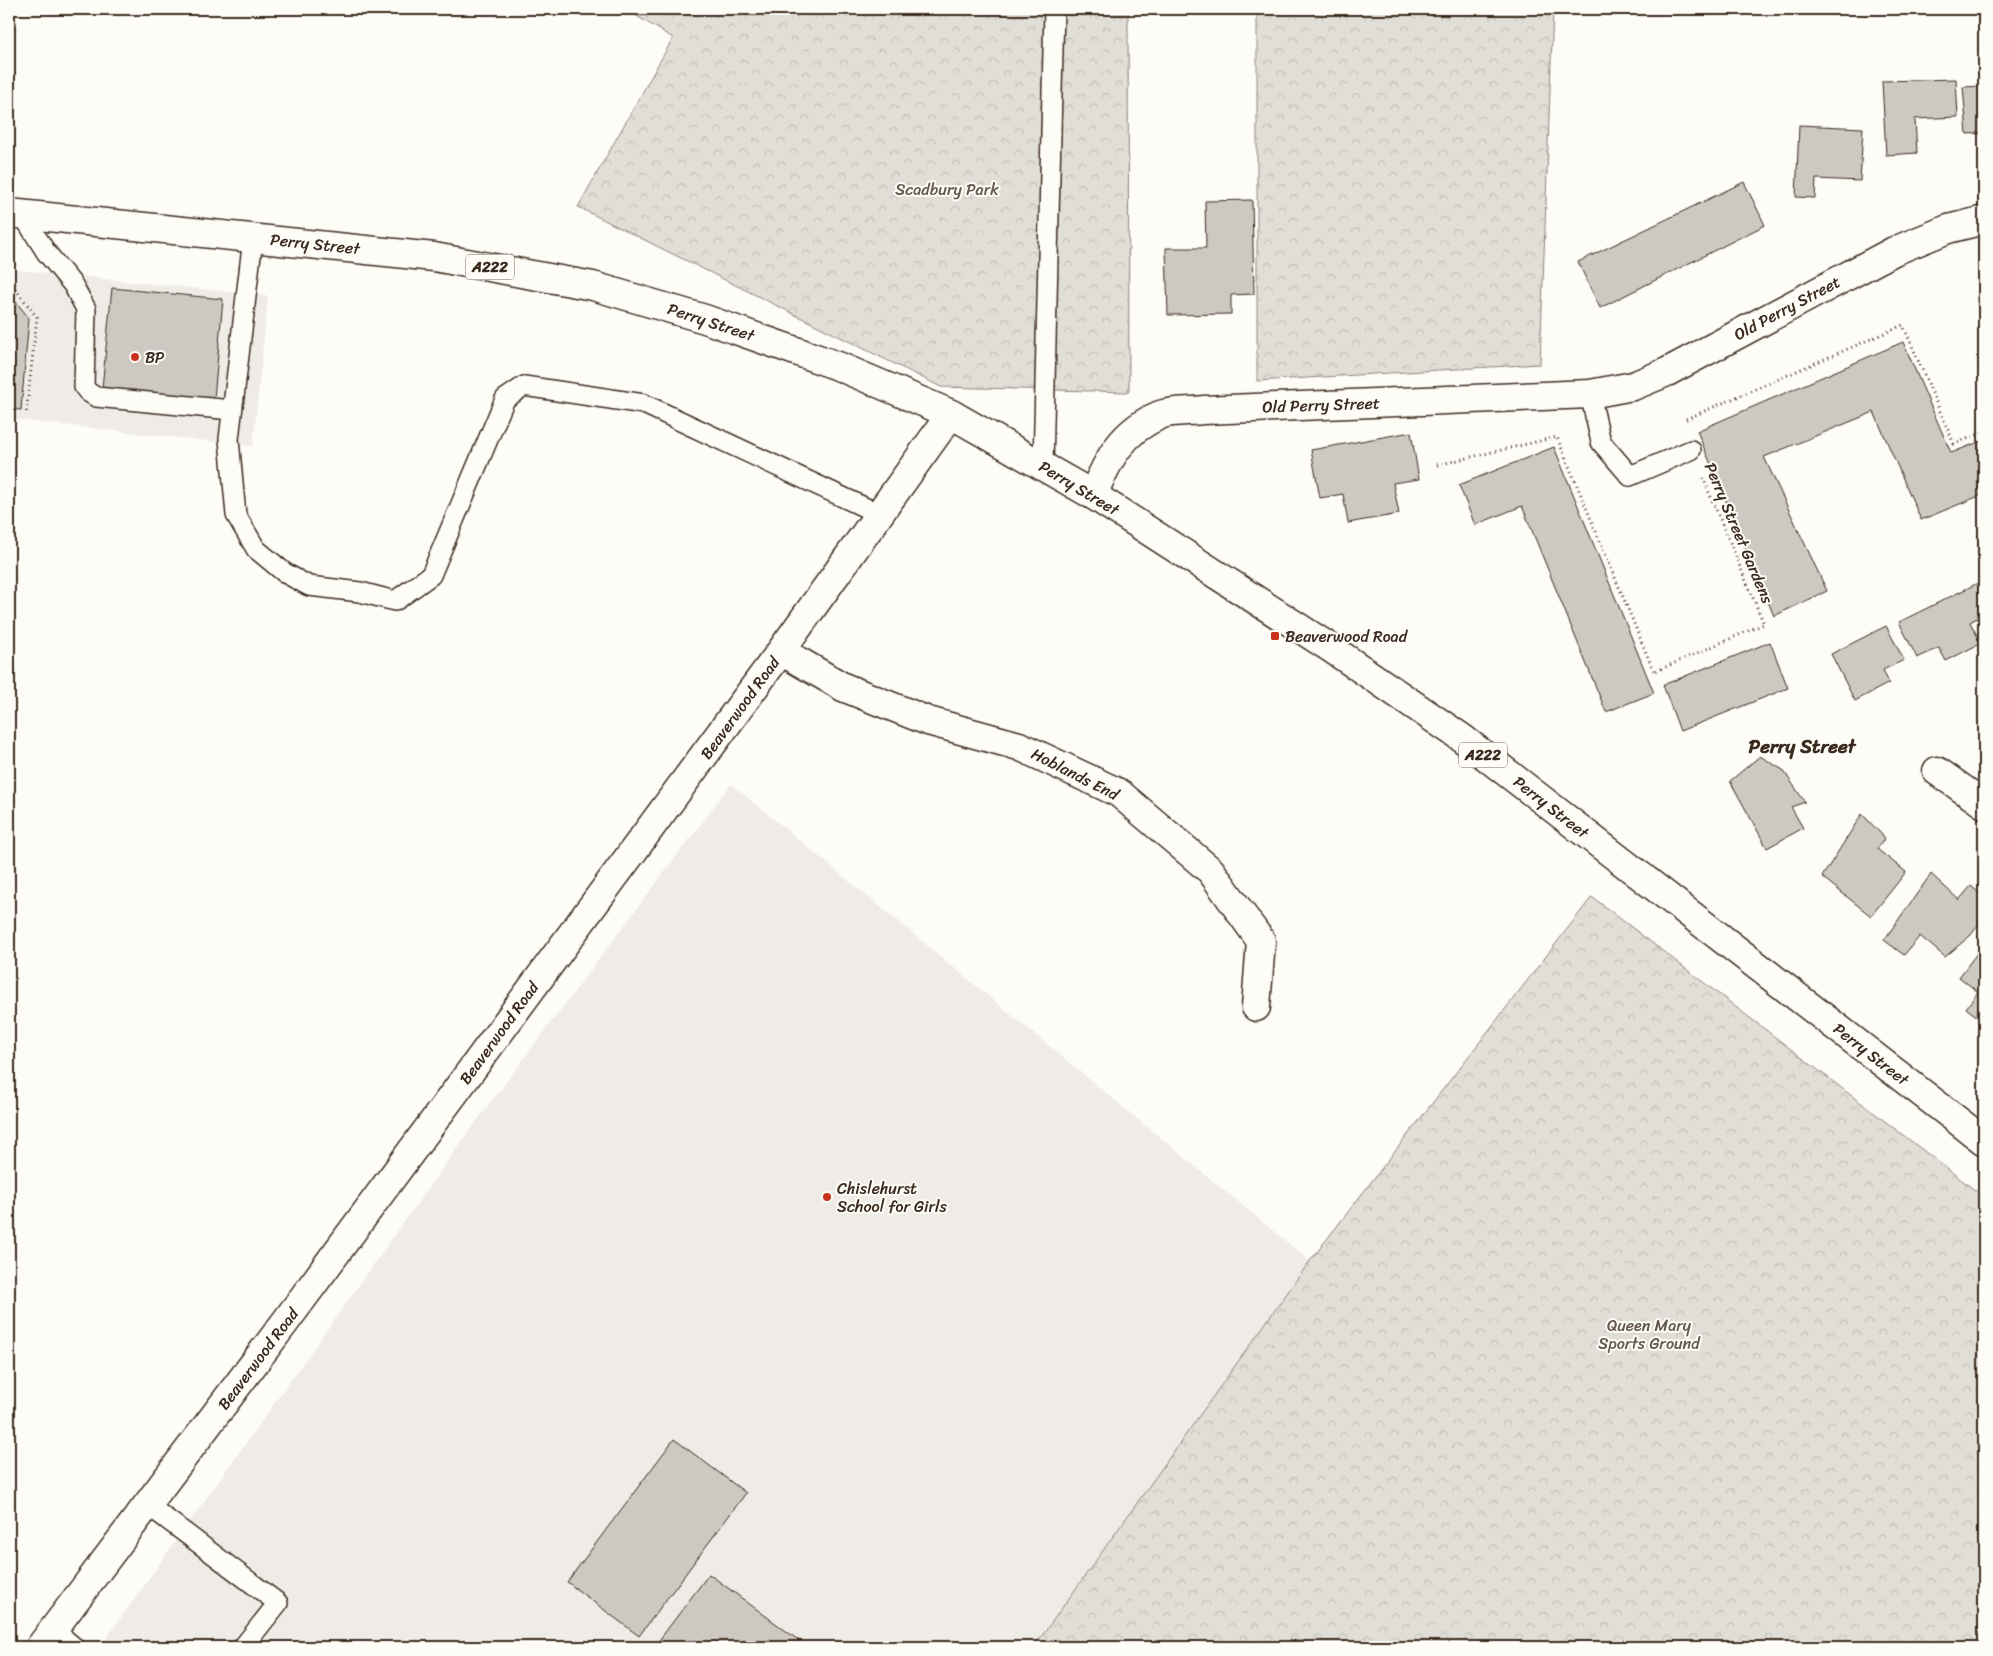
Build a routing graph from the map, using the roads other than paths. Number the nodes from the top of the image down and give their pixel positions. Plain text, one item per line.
1 (1054, 9) edge
2 (16, 213) edge
3 (1984, 220) edge
4 (253, 238) junction
5 (1590, 394) junction
6 (232, 410) junction
7 (951, 414) junction
8 (1691, 450) road end
9 (1043, 466) junction
10 (1093, 495) junction
11 (879, 514) junction
12 (781, 651) junction
13 (1937, 771) dead end
14 (1984, 804) edge
15 (1256, 1007) dead end
16 (1984, 1141) edge
17 (148, 1505) junction
18 (47, 1638) edge
19 (74, 1647) edge
20 (243, 1647) edge

1 - 9 lane
2 - 4 street, Perry Street / A222
2 - 6 lane
3 - 5 street, Old Perry Street
4 - 6 lane
4 - 7 street, Perry Street / A222
5 - 8 lane
5 - 10 street, Old Perry Street
6 - 11 lane
7 - 9 street, Perry Street / A222
7 - 11 street, Beaverwood Road
9 - 10 street, Perry Street / A222
10 - 16 street, Perry Street / A222
11 - 12 street, Beaverwood Road
12 - 15 street, Hoblands End
12 - 17 street, Beaverwood Road
13 - 14 street
17 - 18 street, Beaverwood Road
17 - 20 lane
18 - 19 lane

